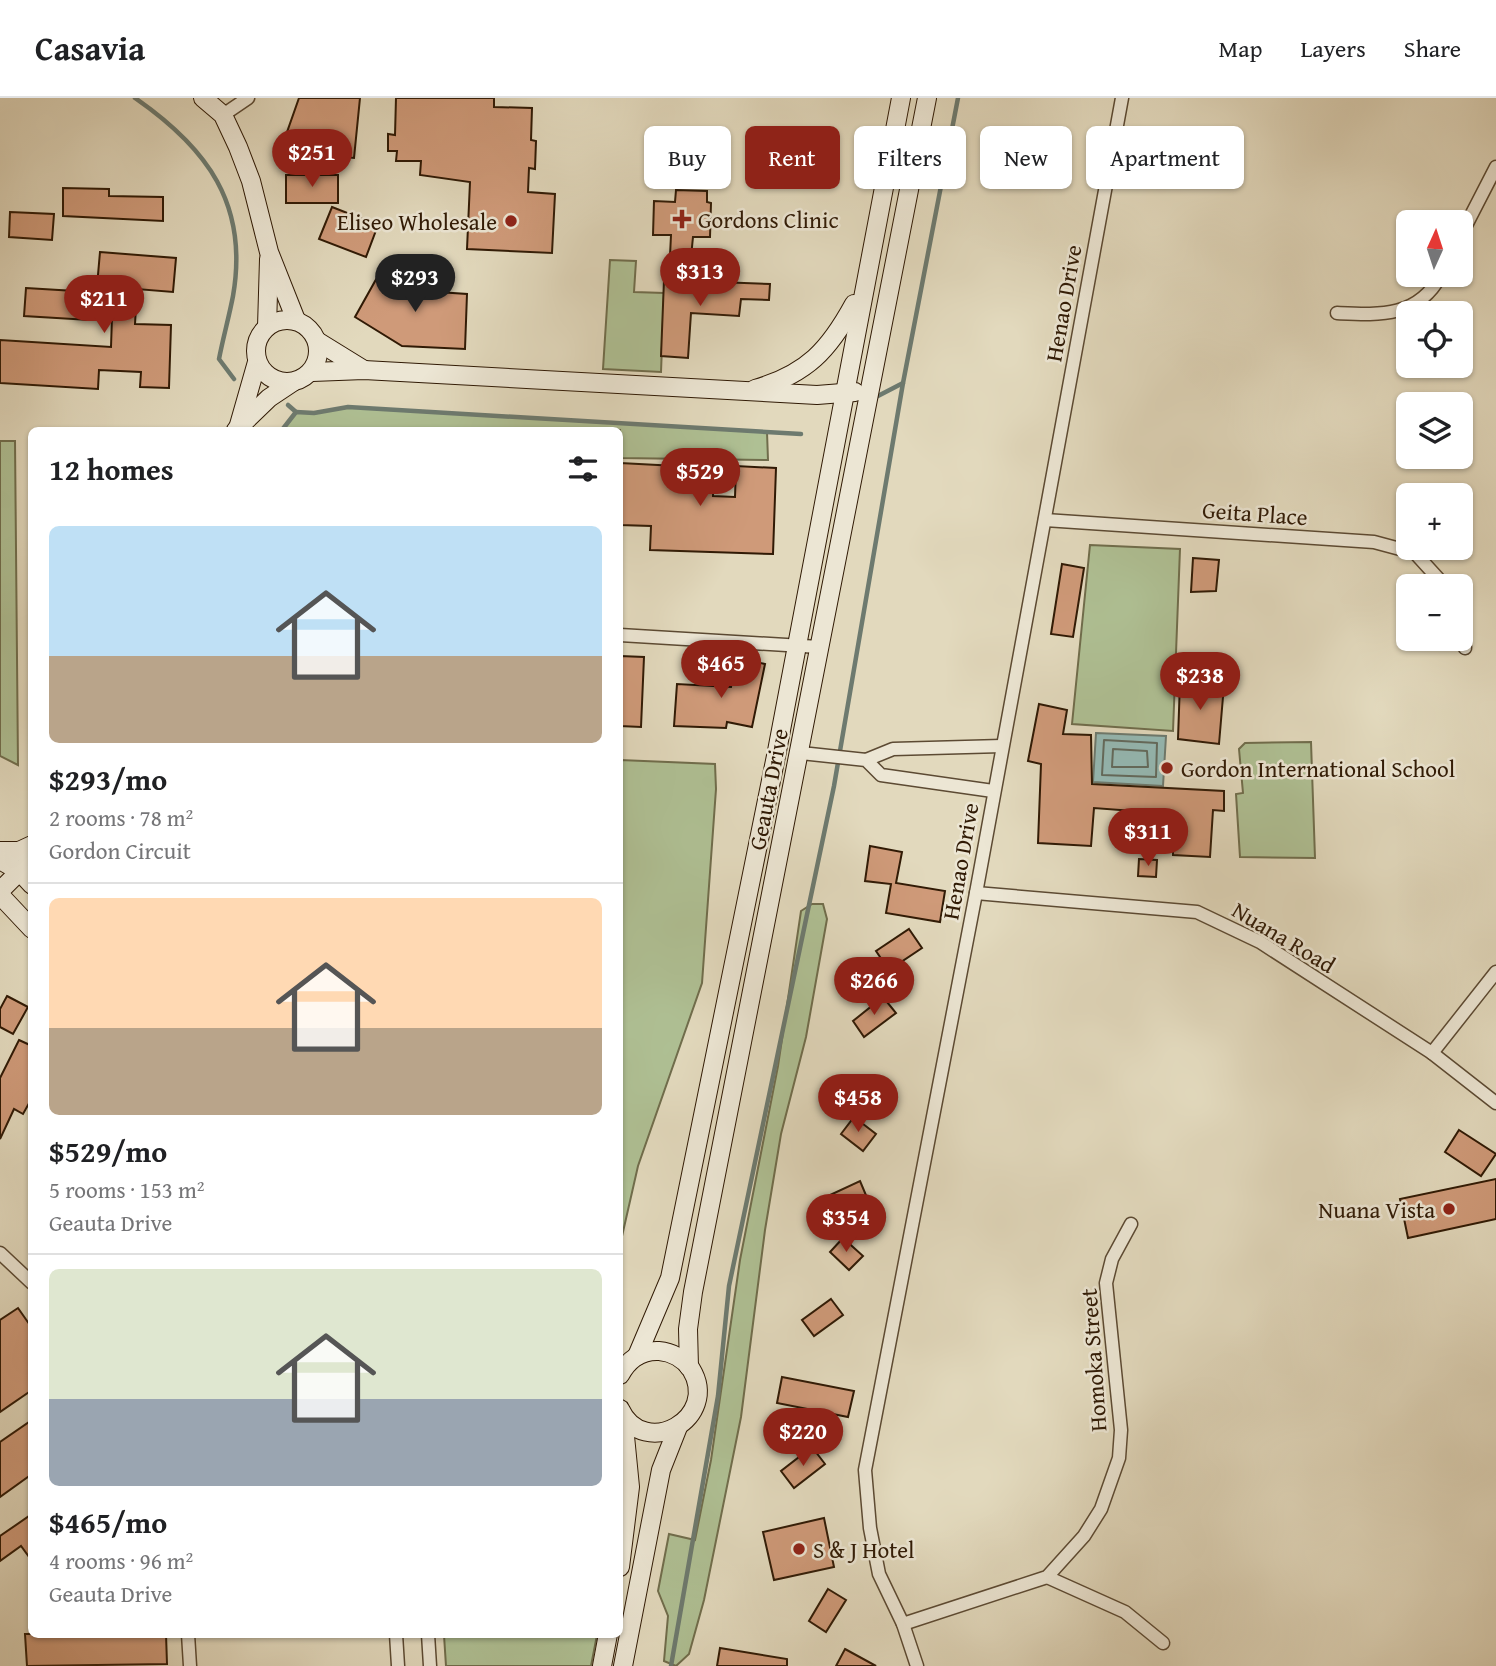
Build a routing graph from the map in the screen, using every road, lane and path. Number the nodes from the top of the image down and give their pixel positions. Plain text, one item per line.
1 (203, 98) edge
2 (248, 98) edge
3 (901, 98) edge
4 (928, 98) edge
5 (1122, 98) edge
6 (223, 115) junction
7 (1496, 167) edge
8 (1474, 210) edge
9 (269, 252) junction
10 (864, 286) junction
11 (1432, 287) edge
12 (1337, 313) dead end
13 (296, 320) junction
14 (267, 327) junction
15 (317, 341) junction
16 (257, 362) junction
17 (363, 370) junction
18 (312, 372) junction
19 (293, 382) junction
20 (846, 391) junction
21 (744, 392) junction
22 (869, 394) junction
23 (817, 396) junction
24 (238, 427) edge
25 (239, 427) edge
26 (839, 427) junction
27 (1045, 520) junction
28 (1434, 574) edge
29 (623, 635) edge
30 (796, 646) junction
31 (819, 647) junction
32 (1002, 746) junction
33 (808, 754) junction
34 (866, 760) junction
35 (993, 791) junction
36 (28, 847) edge
37 (0, 851) edge
38 (0, 860) edge
39 (25, 865) edge
40 (0, 893) edge
41 (976, 893) junction
42 (28, 924) edge
43 (1496, 972) edge
44 (1432, 1053) junction
45 (1496, 1103) edge
46 (1131, 1224) dead end
47 (0, 1253) edge
48 (28, 1279) edge
49 (625, 1366) edge
50 (689, 1367) junction
51 (623, 1414) edge
52 (678, 1427) junction
53 (623, 1429) edge
54 (623, 1543) edge
55 (1047, 1577) junction
56 (903, 1624) junction
57 (188, 1638) edge
58 (396, 1638) edge
59 (428, 1638) edge
60 (607, 1638) edge
61 (1163, 1643) dead end
62 (190, 1666) edge
63 (398, 1666) edge
64 (430, 1666) edge
65 (602, 1666) edge
66 (623, 1666) edge
67 (917, 1666) edge

1 - 6 main road
2 - 6 street
3 - 10 main road, Geauta Drive
4 - 22 main road, Geauta Drive
5 - 27 street, Henao Drive
6 - 9 main road
7 - 8 street
9 - 13 main road
9 - 14 main road
10 - 20 main road, Geauta Drive
10 - 21 main road
11 - 12 street
13 - 14 main road
13 - 15 main road
14 - 16 main road
15 - 17 main road
15 - 18 main road
16 - 19 main road
16 - 24 main road
17 - 18 main road
17 - 21 main road
18 - 19 main road
19 - 25 main road
20 - 22 main road
20 - 23 main road
20 - 26 main road, Geauta Drive
21 - 23 main road
22 - 31 main road, Geauta Drive
23 - 26 main road
26 - 30 main road, Geauta Drive
27 - 28 street, Geita Place
27 - 32 street, Henao Drive
29 - 30 street
30 - 31 street
30 - 49 main road, Geauta Drive
31 - 33 main road, Geauta Drive
32 - 34 street
32 - 35 street, Henao Drive
33 - 34 street
33 - 50 main road, Geauta Drive
34 - 35 street
35 - 41 street, Henao Drive
36 - 37 main road
38 - 39 main road
39 - 40 main road
40 - 42 main road
41 - 44 street, Nuana Road
41 - 56 street, Henao Drive
43 - 44 street
44 - 45 street, Nuana Road
46 - 55 street, Homoka Street
47 - 48 street
49 - 50 main road, Geauta Drive
50 - 52 main road, Geauta Drive
51 - 52 main road
52 - 66 main road, Geauta Drive
53 - 54 main road
55 - 56 street, Homoka Street
55 - 61 street
56 - 67 street, Henao Drive
57 - 62 street
58 - 63 street
59 - 64 street
60 - 65 main road

